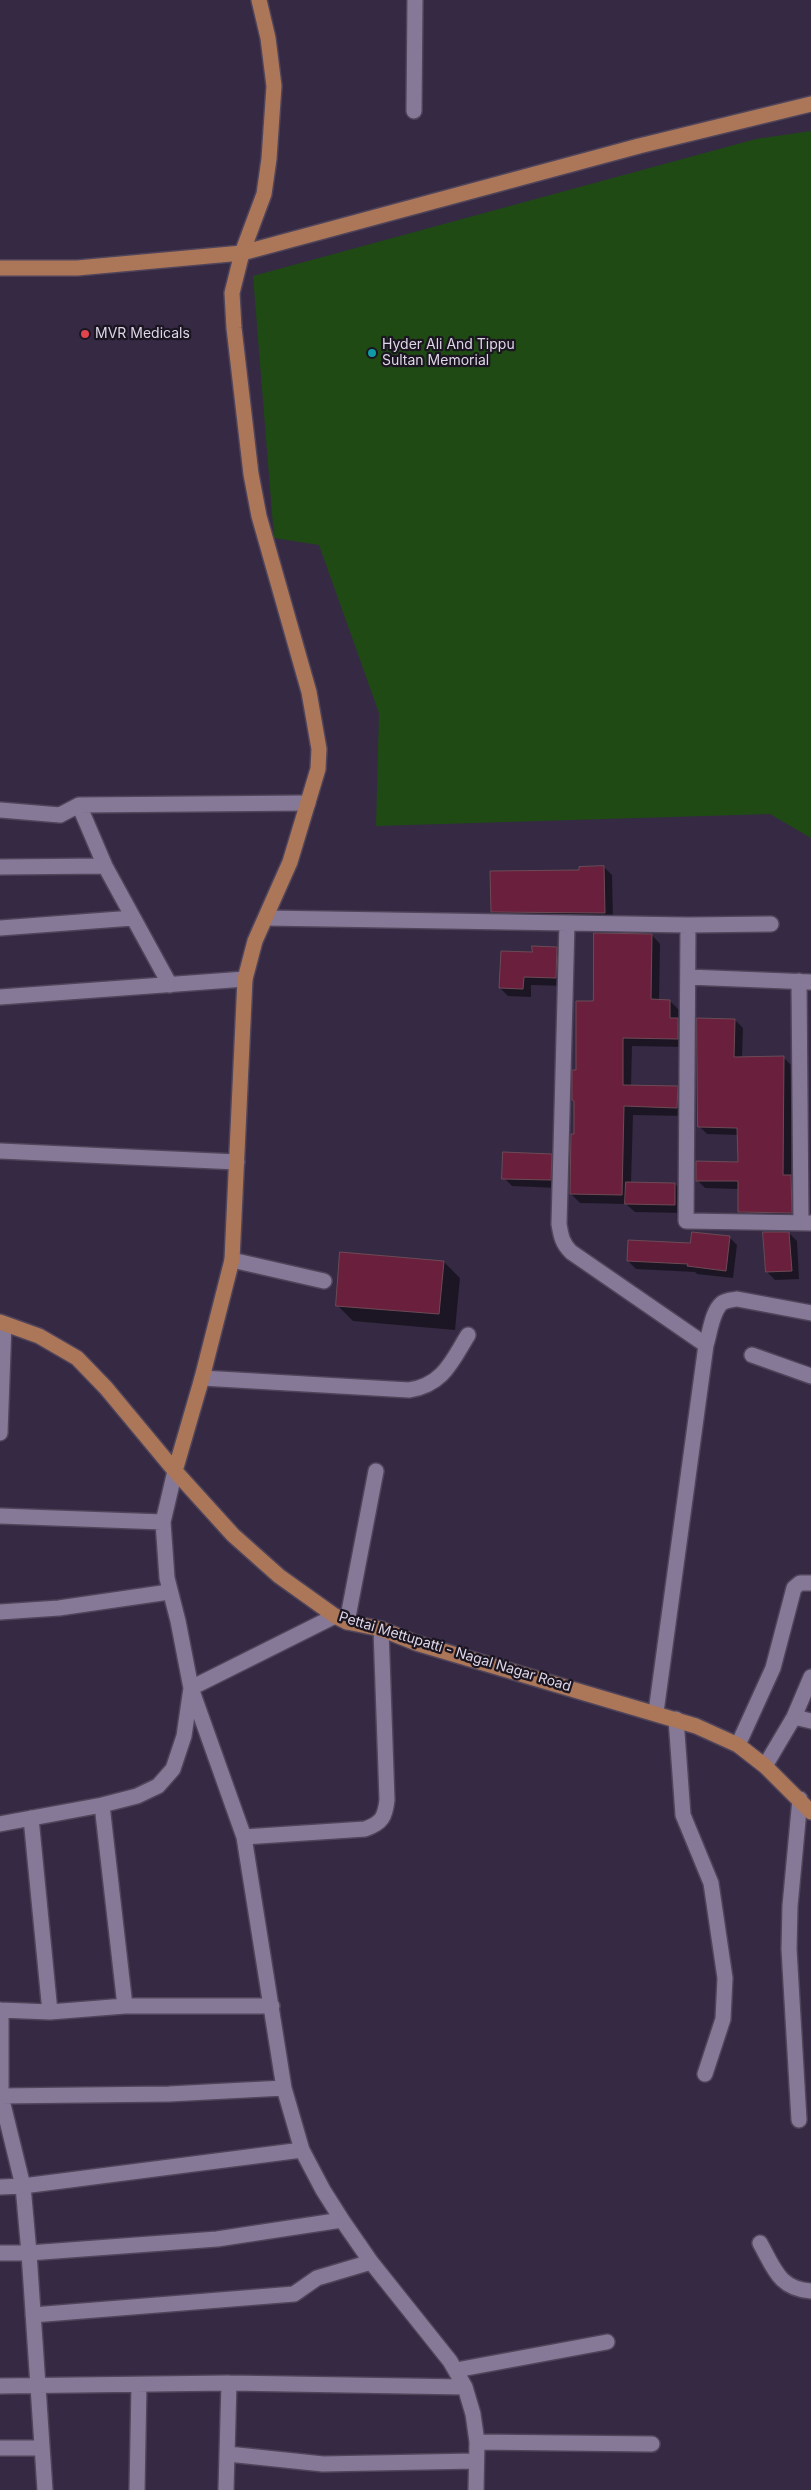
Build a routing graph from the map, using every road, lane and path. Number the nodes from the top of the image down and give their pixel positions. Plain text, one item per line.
1 (259, 0) edge
2 (415, 0) edge
3 (811, 104) edge
4 (414, 111) dead end
5 (242, 253) junction
6 (0, 268) edge
7 (308, 803) junction
8 (79, 805) junction
9 (0, 810) edge
10 (105, 866) junction
11 (0, 867) edge
12 (133, 918) junction
13 (266, 918) junction
14 (567, 923) junction
15 (771, 924) dead end
16 (688, 925) junction
17 (0, 928) edge
18 (688, 977) junction
19 (245, 979) junction
20 (805, 981) edge
21 (170, 985) junction
22 (0, 998) edge
23 (0, 1151) edge
24 (237, 1162) junction
25 (806, 1223) edge
26 (232, 1260) junction
27 (324, 1281) dead end
28 (811, 1313) edge
29 (2, 1323) edge
30 (468, 1335) dead end
31 (706, 1345) junction
32 (752, 1355) dead end
33 (811, 1376) edge
34 (202, 1378) junction
35 (0, 1433) edge
36 (175, 1471) junction
37 (376, 1471) dead end
38 (0, 1516) edge
39 (163, 1522) junction
40 (811, 1583) edge
41 (169, 1592) junction
42 (0, 1612) edge
43 (341, 1619) junction
44 (381, 1629) junction
45 (811, 1677) edge
46 (191, 1688) junction
47 (656, 1712) junction
48 (794, 1717) junction
49 (676, 1719) junction
50 (811, 1721) edge
51 (738, 1745) junction
52 (765, 1766) junction
53 (800, 1799) junction
54 (102, 1806) junction
55 (811, 1812) edge
56 (31, 1818) junction
57 (0, 1824) edge
58 (244, 1837) junction
59 (125, 2006) junction
60 (272, 2006) junction
61 (1, 2010) edge
62 (50, 2012) junction
63 (705, 2074) dead end
64 (284, 2088) junction
65 (1, 2096) edge
66 (799, 2120) dead end
67 (302, 2150) junction
68 (23, 2186) junction
69 (0, 2187) edge
70 (342, 2220) junction
71 (760, 2243) dead end
72 (0, 2253) edge
73 (29, 2254) junction
74 (372, 2262) junction
75 (811, 2291) edge
76 (33, 2315) junction
77 (607, 2342) dead end
78 (456, 2370) junction
79 (229, 2383) junction
80 (139, 2385) junction
81 (0, 2386) edge
82 (39, 2386) junction
83 (465, 2387) junction
84 (476, 2442) junction
85 (652, 2444) dead end
86 (0, 2448) edge
87 (42, 2448) junction
88 (228, 2454) junction
89 (475, 2461) junction
90 (45, 2490) edge
91 (137, 2490) edge
92 (226, 2490) edge
93 (476, 2490) edge

1 - 5 main road
2 - 4 street
3 - 5 main road
5 - 6 main road
5 - 7 main road
7 - 8 street
7 - 13 main road
8 - 9 street
8 - 10 street
10 - 11 street
10 - 12 street
12 - 17 street
12 - 21 street
13 - 14 street
13 - 19 main road
14 - 16 street
14 - 31 street
15 - 16 street
16 - 18 street
18 - 20 street
18 - 25 street
19 - 21 street
19 - 24 main road
20 - 25 street
21 - 22 street
23 - 24 street
24 - 26 main road
26 - 27 street
26 - 34 main road
28 - 31 street
29 - 35 street
29 - 36 main road, Pettai Mettupatti - Nagal Nagar Road
30 - 34 street
31 - 47 street
32 - 33 street
34 - 36 main road
36 - 39 street
36 - 43 main road, Pettai Mettupatti - Nagal Nagar Road
37 - 43 street
38 - 39 street
39 - 41 street
40 - 51 street
41 - 42 street
41 - 46 street
43 - 44 main road, Pettai Mettupatti - Nagal Nagar Road
43 - 46 street
44 - 47 main road, Pettai Mettupatti - Nagal Nagar Road
44 - 58 street
45 - 48 street
46 - 54 street
46 - 58 street
47 - 49 main road, Pettai Mettupatti - Nagal Nagar Road
48 - 50 street
48 - 52 street
49 - 51 main road, Pettai Mettupatti - Nagal Nagar Road
49 - 63 street
51 - 52 main road, Pettai Mettupatti - Nagal Nagar Road
52 - 53 main road, Pettai Mettupatti - Nagal Nagar Road
53 - 55 main road, Pettai Mettupatti - Nagal Nagar Road
53 - 66 street
54 - 56 street
54 - 59 street
56 - 57 street
56 - 62 street
58 - 60 street
59 - 60 street
59 - 62 street
60 - 64 street
61 - 62 street
61 - 65 street
64 - 65 street
64 - 67 street
65 - 68 street
67 - 68 street
67 - 70 street
68 - 69 street
68 - 73 street
70 - 73 street
70 - 74 street
71 - 75 street
72 - 73 street
73 - 76 street
74 - 76 street
74 - 78 street
76 - 82 street
77 - 78 street
78 - 83 street
79 - 80 street
79 - 83 street
79 - 88 street
80 - 82 street
80 - 91 street
81 - 82 street
82 - 87 street
83 - 84 street
84 - 85 street
84 - 89 street
86 - 87 street
87 - 90 street
88 - 89 street
88 - 92 street
89 - 93 street

